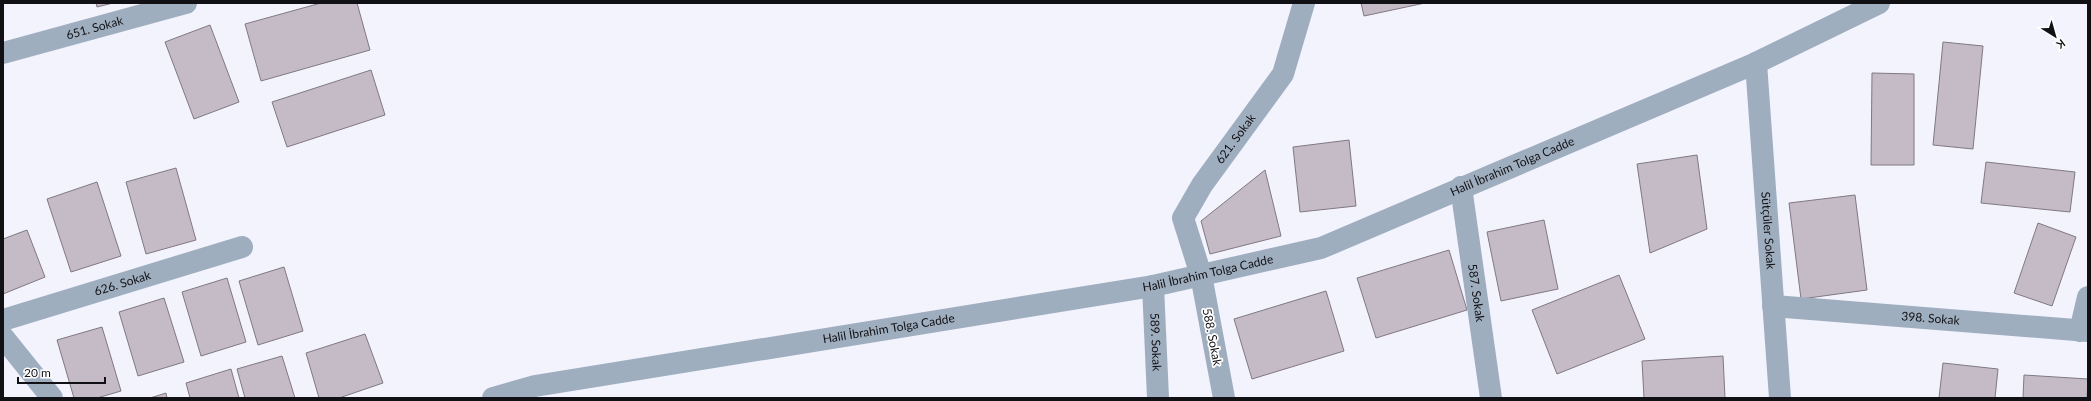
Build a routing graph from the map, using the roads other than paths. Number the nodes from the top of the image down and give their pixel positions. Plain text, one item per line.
1 (186, 3) edge
2 (1304, 3) edge
3 (1879, 3) edge
4 (3, 53) edge
5 (1756, 63) junction
6 (1461, 187) junction
7 (242, 247) dead end
8 (1201, 275) junction
9 (1153, 286) junction
10 (2088, 297) edge
11 (1773, 306) junction
12 (3, 320) edge
13 (2084, 331) edge
14 (3, 337) edge
15 (52, 398) edge
16 (493, 398) edge
17 (1158, 398) edge
18 (1224, 398) edge
19 (1491, 398) edge
20 (1780, 398) edge

1 - 4 street, 651. Sokak
2 - 8 street, 621. Sokak
3 - 5 street, Halil İbrahim Tolga Cadde
5 - 6 street, Halil İbrahim Tolga Cadde
5 - 11 street, Sütçüler Sokak
6 - 8 street, Halil İbrahim Tolga Cadde
6 - 19 street, 587. Sokak
7 - 12 street, 626. Sokak
8 - 9 street, Halil İbrahim Tolga Cadde
8 - 18 street, 588. Sokak
9 - 16 street, Halil İbrahim Tolga Cadde
9 - 17 street, 589. Sokak
10 - 13 street
11 - 13 street, 398. Sokak
11 - 20 street, Sütçüler Sokak
14 - 15 street

